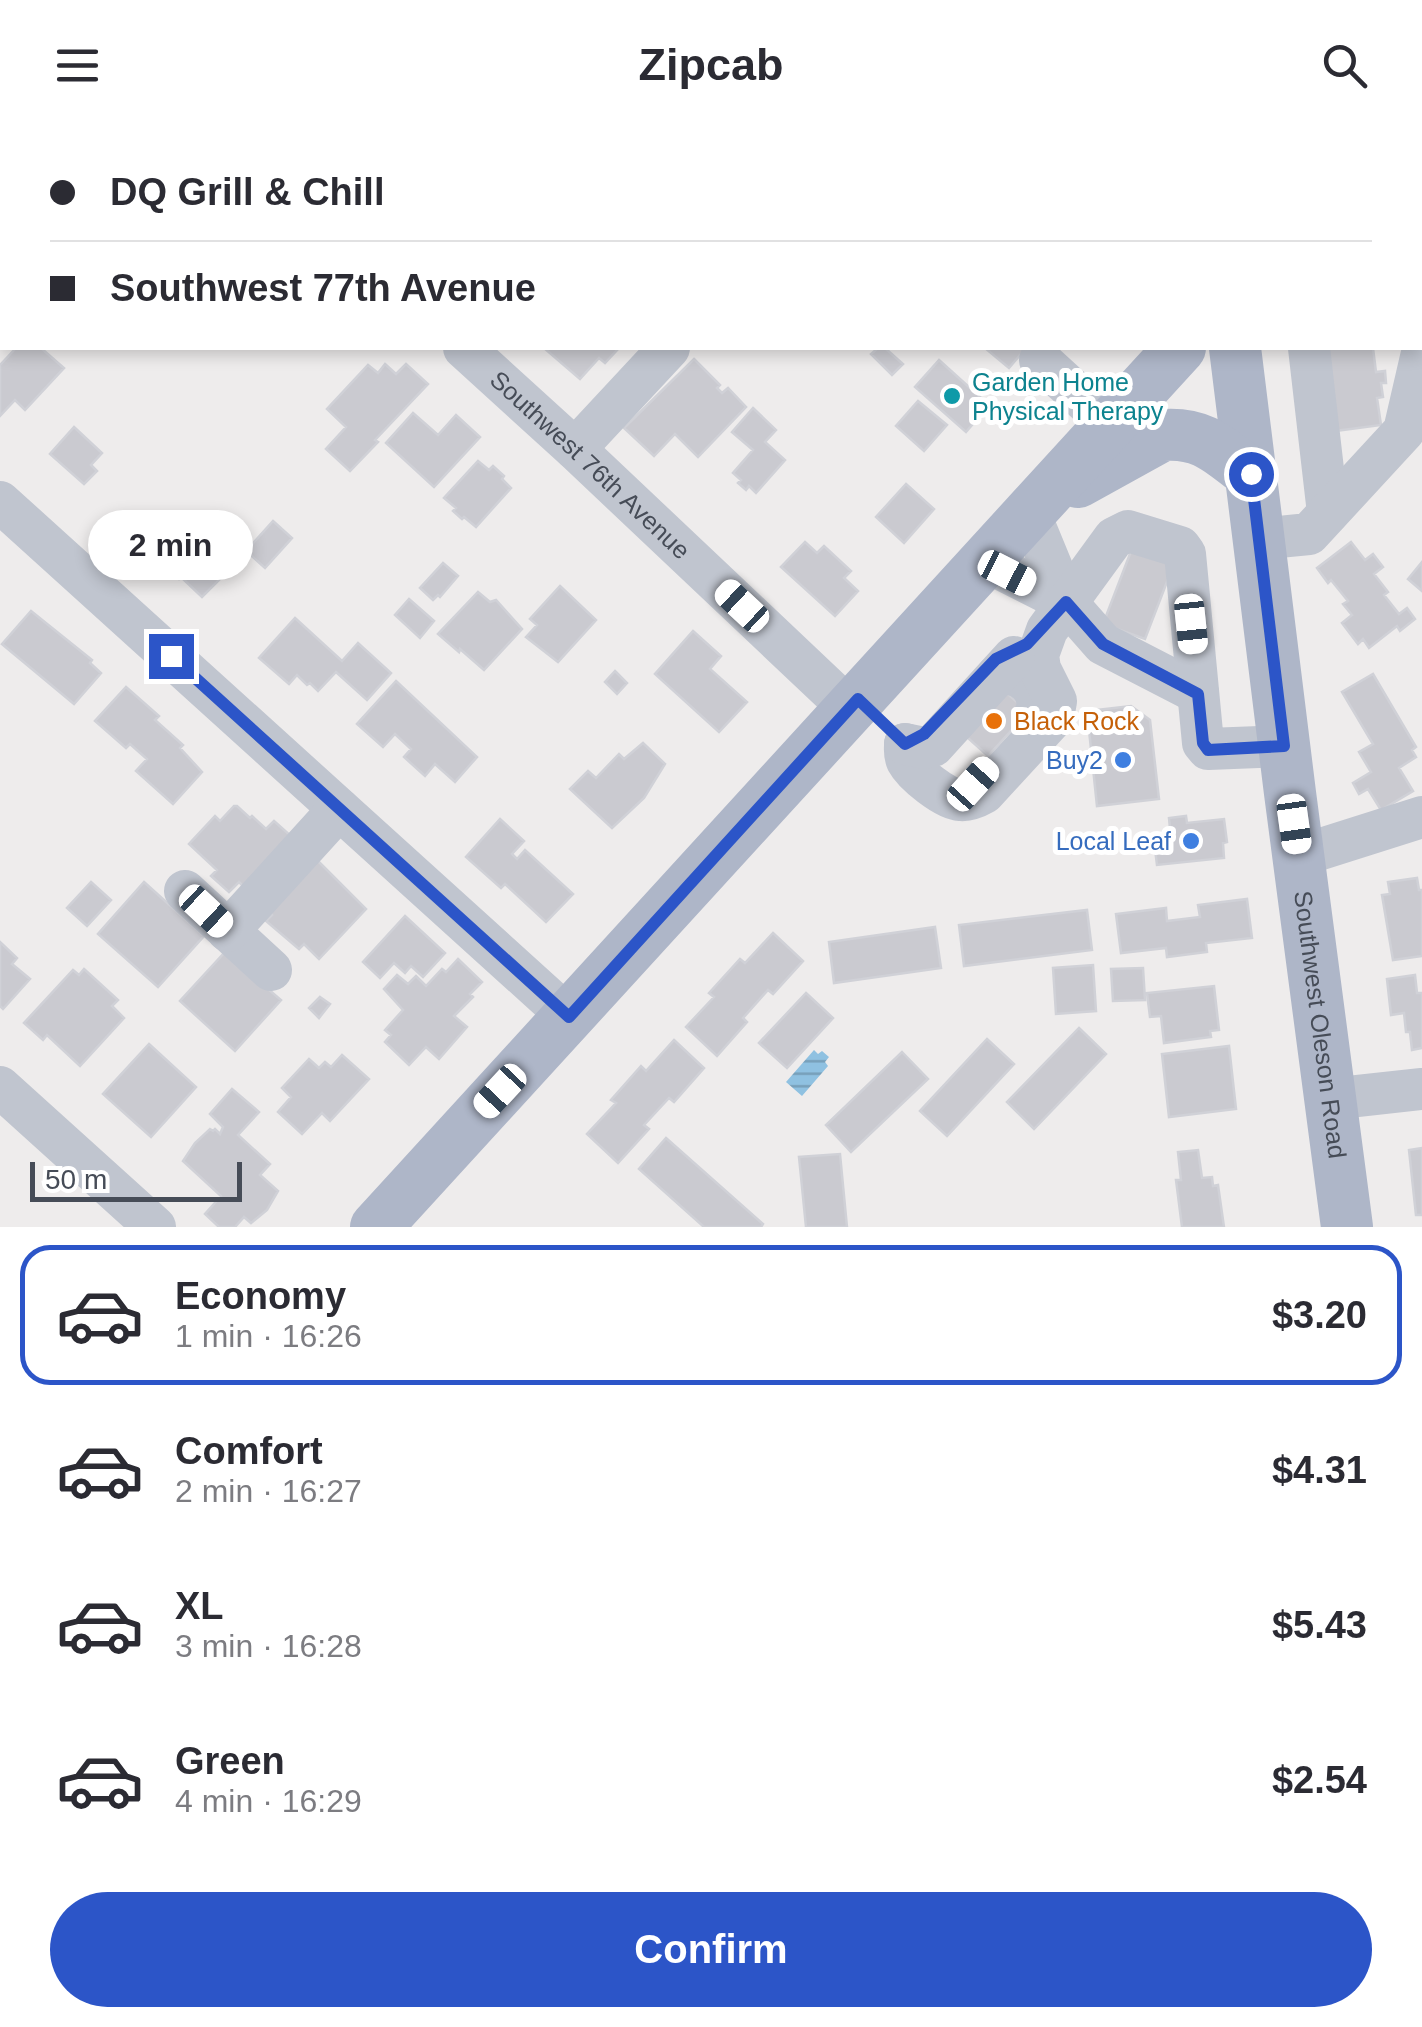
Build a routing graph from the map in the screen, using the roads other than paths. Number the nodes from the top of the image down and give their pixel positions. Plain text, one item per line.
1 (466, 350) edge
2 (668, 350) edge
3 (1178, 350) edge
4 (1236, 350) edge
5 (1309, 350) edge
6 (1422, 354) edge
7 (1040, 360) dead end
8 (1110, 424) junction
9 (576, 449) junction
10 (1251, 474) junction
11 (0, 502) edge
12 (1033, 508) junction
13 (1328, 513) junction
14 (1259, 539) junction
15 (985, 561) junction
16 (1066, 602) junction
17 (1027, 644) junction
18 (1198, 694) junction
19 (853, 704) junction
20 (905, 744) junction
21 (1284, 746) junction
22 (340, 809) junction
23 (1422, 817) edge
24 (1298, 856) junction
25 (185, 891) dead end
26 (228, 930) junction
27 (271, 970) dead end
28 (569, 1017) junction
29 (0, 1087) edge
30 (1422, 1089) edge
31 (1330, 1098) junction
32 (155, 1227) edge
33 (376, 1227) edge
34 (1347, 1227) edge

1 - 9 street, Southwest 76th Avenue
2 - 9 street
3 - 8 main road
4 - 10 main road, Southwest Oleson Road
5 - 13 street
6 - 13 street
7 - 8 street
8 - 12 main road
9 - 19 street, Southwest 76th Avenue
10 - 12 main road
10 - 14 main road, Southwest Oleson Road
11 - 22 street
12 - 15 main road
12 - 16 street
13 - 14 street
14 - 21 main road, Southwest Oleson Road
15 - 16 street
15 - 19 main road
16 - 17 street
16 - 18 street
16 - 18 street
16 - 20 street, Southwest 76th Avenue
17 - 20 street
17 - 20 street
18 - 21 street
19 - 20 street, Southwest 76th Avenue
19 - 28 main road
21 - 24 main road, Southwest Oleson Road
22 - 26 street
22 - 28 street
23 - 24 street
24 - 31 main road, Southwest Oleson Road
25 - 26 street
26 - 27 street
28 - 33 main road
29 - 32 street
30 - 31 street
31 - 34 main road, Southwest Oleson Road

